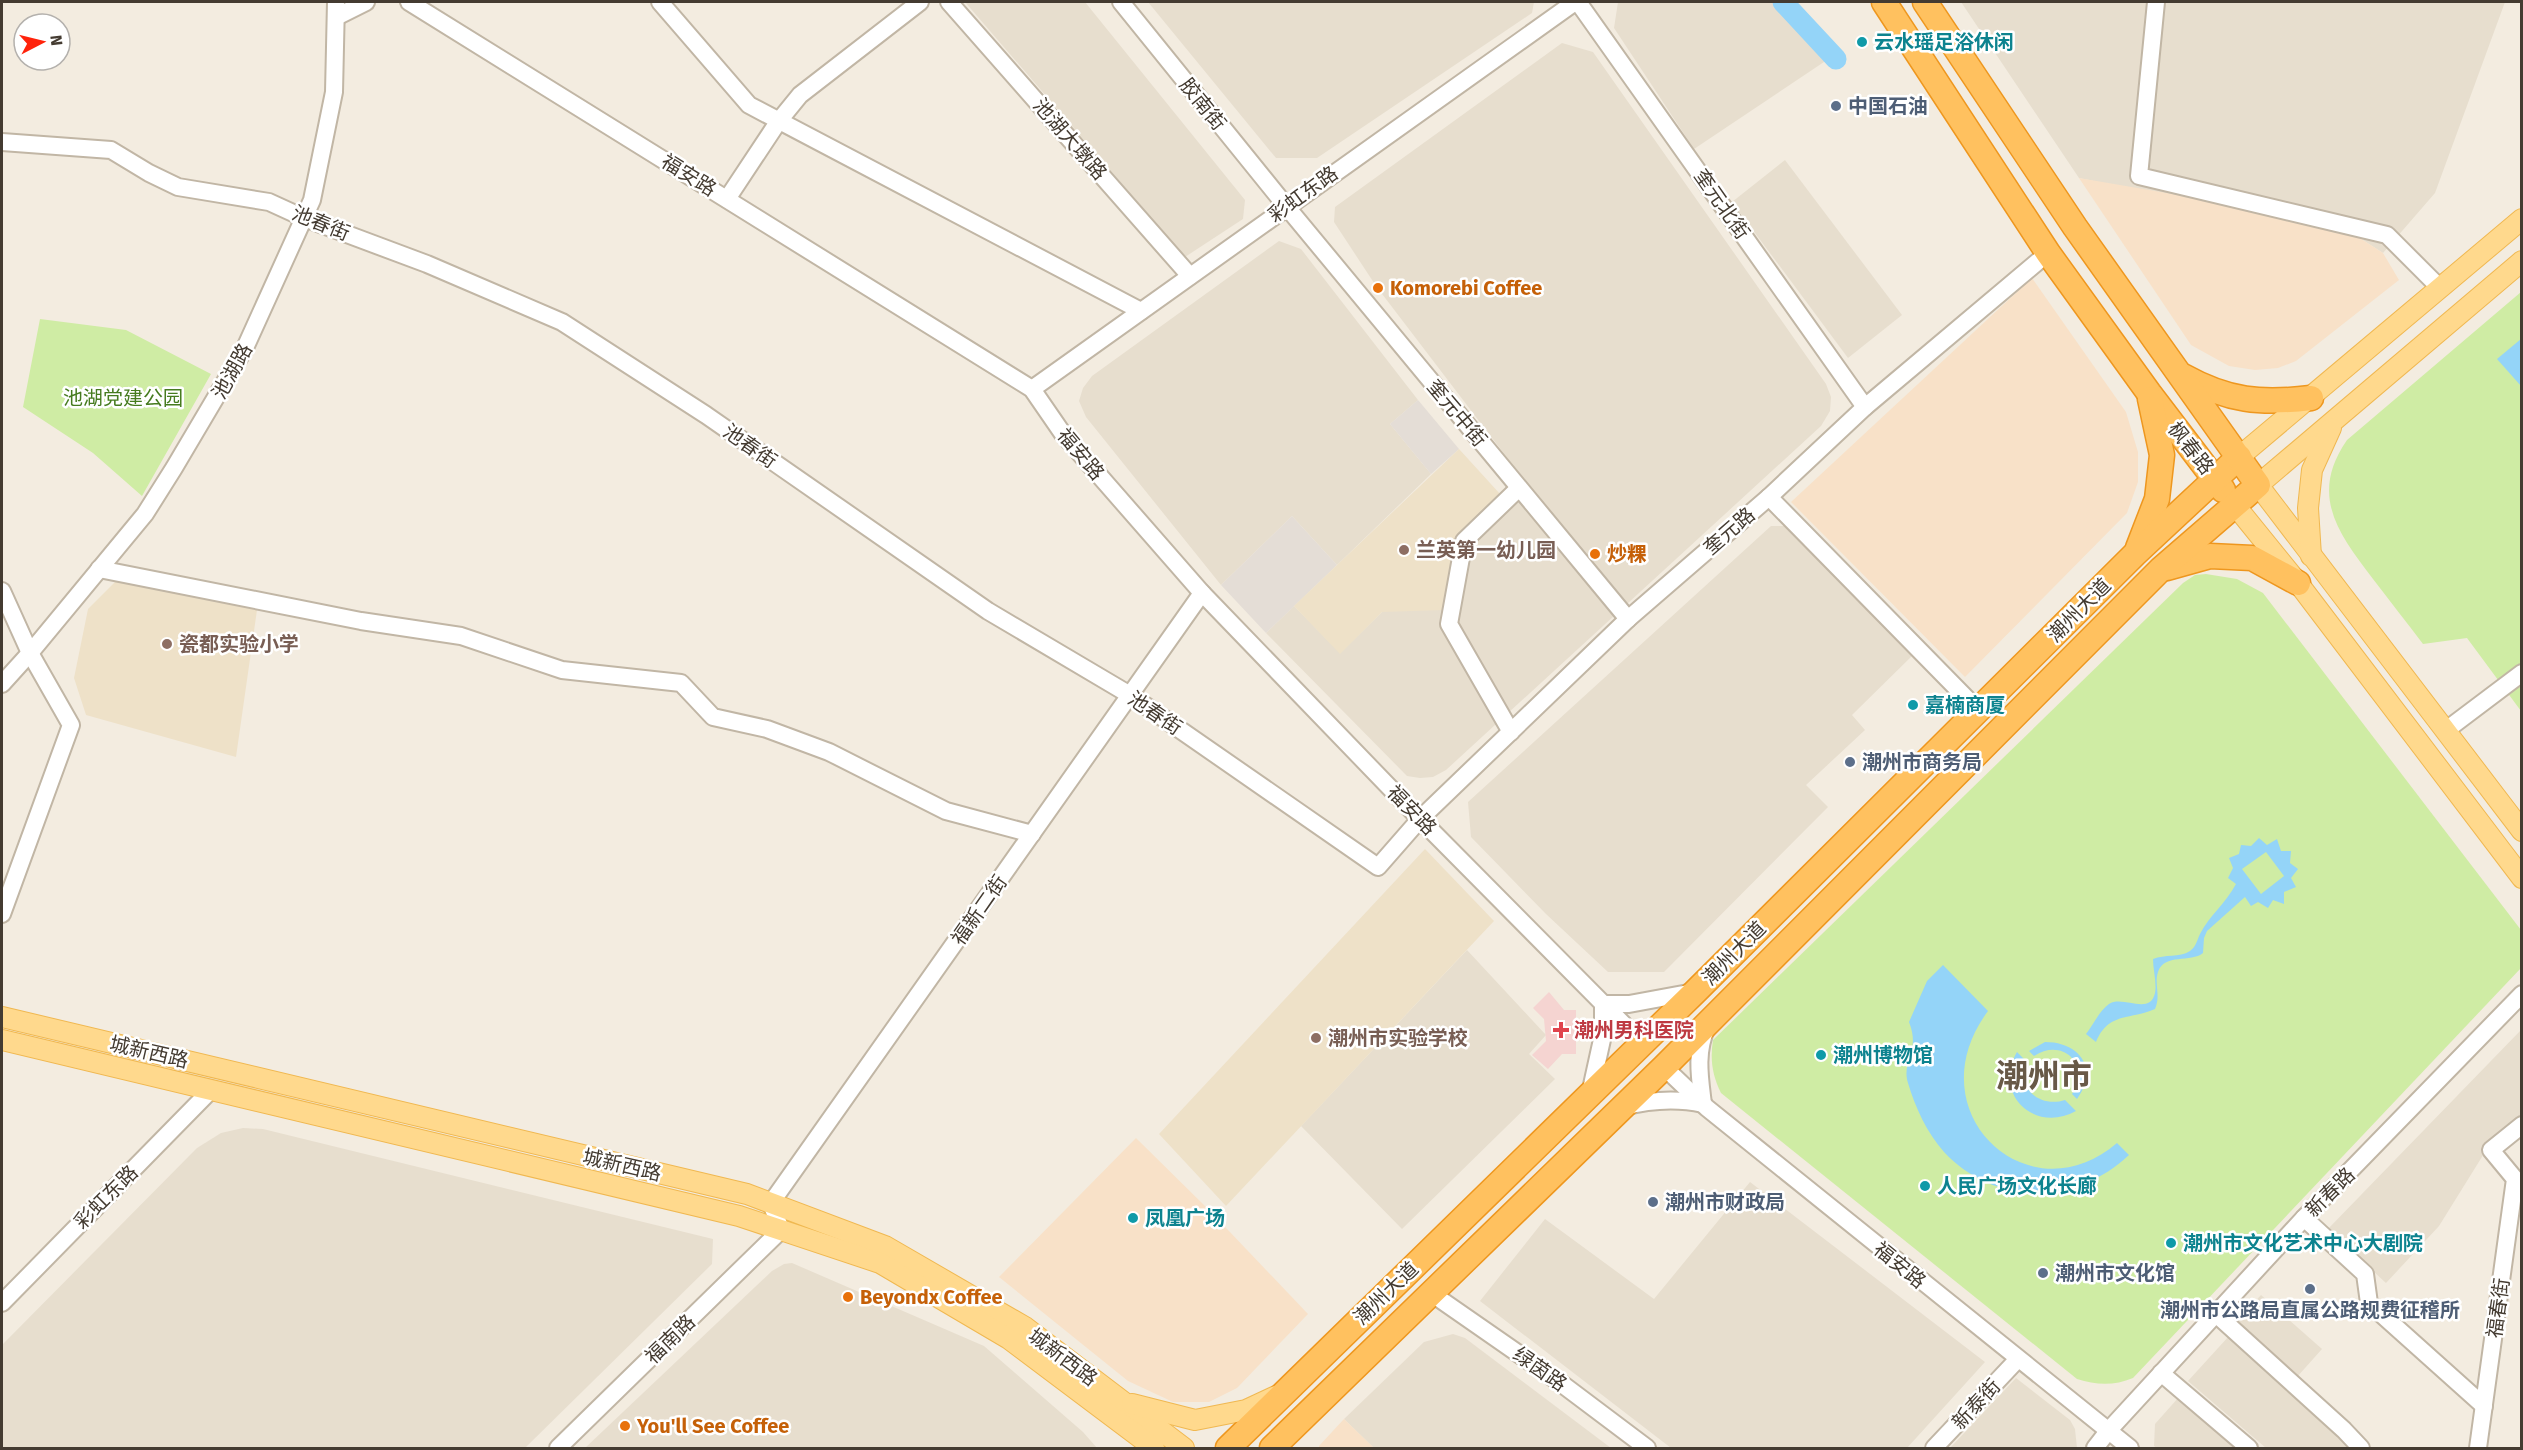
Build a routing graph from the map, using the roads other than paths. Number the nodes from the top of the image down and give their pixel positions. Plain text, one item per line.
1 (366, 2) edge
2 (410, 2) edge
3 (660, 2) edge
4 (920, 2) edge
5 (950, 2) edge
6 (1121, 2) edge
7 (1576, 2) edge
8 (1884, 2) edge
9 (1925, 2) edge
10 (2156, 2) edge
11 (336, 9) edge
12 (778, 122) junction
13 (2, 142) edge
14 (727, 199) junction
15 (1286, 206) junction
16 (304, 218) junction
17 (2522, 219) edge
18 (2048, 253) junction
19 (2522, 261) edge
20 (1190, 276) junction
21 (2440, 288) junction
22 (1141, 311) junction
23 (2180, 374) junction
24 (1032, 389) junction
25 (2149, 393) junction
26 (2311, 398) junction
27 (1865, 407) junction
28 (2334, 422) junction
29 (2239, 457) junction
30 (2215, 478) junction
31 (2258, 485) junction
32 (1519, 488) junction
33 (1769, 497) junction
34 (2234, 504) junction
35 (2135, 554) junction
36 (2311, 556) junction
37 (99, 569) junction
38 (2162, 569) junction
39 (2298, 583) junction
40 (2, 591) edge
41 (1202, 593) junction
42 (1628, 619) junction
43 (30, 653) junction
44 (2522, 673) edge
45 (2, 684) edge
46 (1130, 695) junction
47 (1978, 710) junction
48 (2445, 731) junction
49 (1511, 732) junction
50 (1420, 819) junction
51 (2522, 831) edge
52 (1032, 834) junction
53 (2522, 878) edge
54 (2, 914) edge
55 (1695, 992) junction
56 (2522, 994) edge
57 (1603, 1004) junction
58 (2, 1017) edge
59 (1711, 1019) junction
60 (2, 1040) edge
61 (1643, 1044) junction
62 (1669, 1071) junction
63 (211, 1090) junction
64 (1590, 1095) junction
65 (1703, 1104) junction
66 (1622, 1107) junction
67 (2522, 1125) edge
68 (771, 1203) junction
69 (2304, 1218) junction
70 (781, 1230) junction
71 (1431, 1293) junction
72 (2, 1303) edge
73 (2216, 1314) junction
74 (2018, 1359) junction
75 (2161, 1373) junction
76 (1284, 1392) junction
77 (2484, 1406) junction
78 (1118, 1410) junction
79 (1296, 1425) junction
80 (2109, 1430) junction
81 (558, 1449) edge
82 (1130, 1449) edge
83 (1154, 1449) edge
84 (1184, 1449) edge
85 (1228, 1449) edge
86 (1272, 1449) edge
87 (1286, 1449) edge
88 (1647, 1449) edge
89 (1934, 1449) edge
90 (2095, 1449) edge
91 (2130, 1449) edge
92 (2249, 1449) edge
93 (2361, 1449) edge
94 (2478, 1449) edge

1 - 11 street
2 - 14 street, 福安路
3 - 12 street
4 - 12 street
5 - 20 street, 池湖大墩路
6 - 15 street, 胶南街
7 - 15 street, 彩虹东路
7 - 27 street, 奎元北街
8 - 18 highway, 枫春路
9 - 23 highway, 枫春路
10 - 21 street
11 - 16 street, 池湖路
12 - 14 street
12 - 22 street
13 - 16 street, 池春街
14 - 24 street, 福安路
15 - 20 street, 彩虹东路
15 - 32 street, 奎元中街
16 - 37 street, 池湖路
16 - 46 street, 池春街
17 - 21 main road
18 - 25 highway, 枫春路
18 - 27 street, 奎元路
19 - 28 main road
20 - 22 street, 彩虹东路
21 - 26 main road
22 - 24 street, 彩虹东路
23 - 26 highway
23 - 29 highway, 枫春路
24 - 41 street, 福安路
25 - 30 highway, 枫春路
25 - 35 highway
26 - 29 main road
27 - 33 street, 奎元路
28 - 31 main road
28 - 36 main road
29 - 30 highway, 潮州大道
29 - 31 highway, 枫春路
30 - 34 highway, 枫春路
30 - 35 highway, 潮州大道
31 - 34 highway, 潮州大道
31 - 36 main road, 枫春路
32 - 42 street, 奎元中街
32 - 49 street
33 - 42 street, 奎元路
33 - 47 street
34 - 38 highway, 潮州大道
34 - 39 main road, 枫春路
35 - 47 highway, 潮州大道
36 - 48 main road, 枫春路
37 - 43 street, 池湖路
37 - 52 street
38 - 39 highway
38 - 59 highway, 潮州大道
39 - 53 main road, 枫春路
40 - 43 street
41 - 46 street, 福新二街
41 - 50 street, 福安路
42 - 49 street, 奎元路
43 - 45 street, 池湖路
43 - 54 street
44 - 48 street
46 - 50 street, 池春街
46 - 52 street, 福新二街
47 - 55 highway, 潮州大道
48 - 51 main road, 枫春路
49 - 50 street, 奎元路
50 - 57 street, 福安路
52 - 68 street, 福新二街
55 - 57 street
55 - 61 highway, 潮州大道
56 - 69 street, 新春路
57 - 61 street, 福安路
57 - 64 street
58 - 68 main road, 城新西路
59 - 62 highway, 潮州大道
59 - 65 street
60 - 63 main road, 城新西路
61 - 64 highway, 潮州大道
62 - 65 street, 福安路
62 - 66 highway, 潮州大道
63 - 70 main road, 城新西路
63 - 72 street, 彩虹东路
64 - 76 highway, 潮州大道
65 - 66 street
65 - 74 street, 福安路
66 - 71 highway, 潮州大道
67 - 77 street, 福春街
68 - 70 street
68 - 78 main road, 城新西路
69 - 73 street, 新春路
69 - 77 street
70 - 78 main road, 城新西路
70 - 81 street, 福南路
71 - 79 highway, 潮州大道
71 - 88 street, 绿茵路
73 - 75 street, 新春路
73 - 93 street
74 - 80 street, 福安路
74 - 89 street, 新泰街
75 - 80 street, 新春路
75 - 92 street
76 - 78 main road
76 - 85 highway, 潮州大道
77 - 94 street, 福春街
78 - 82 main road
78 - 83 main road, 城新西路
78 - 84 main road, 城新西路
79 - 86 highway, 潮州大道
79 - 87 main road
80 - 90 street, 新春路
80 - 91 street, 福安路

